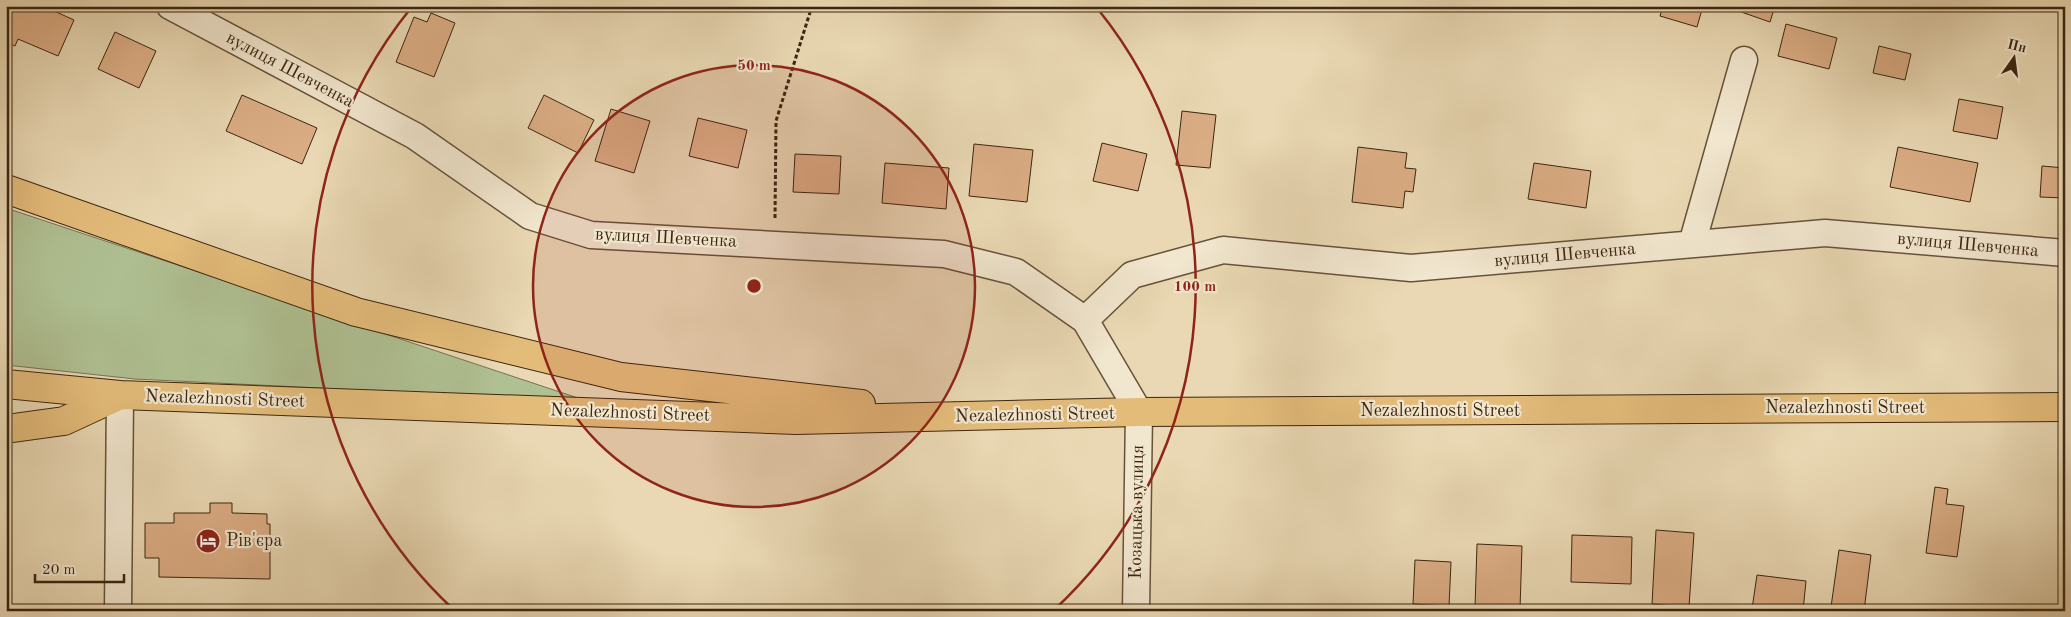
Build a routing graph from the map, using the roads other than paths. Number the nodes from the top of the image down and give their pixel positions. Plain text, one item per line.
1 (170, 6) edge
2 (1744, 60) dead end
3 (6, 189) edge
4 (1692, 244) junction
5 (2065, 253) edge
6 (1085, 320) junction
7 (6, 384) edge
8 (120, 395) junction
9 (2065, 407) edge
10 (1139, 412) junction
11 (967, 416) junction
12 (6, 429) edge
13 (118, 611) edge
14 (1136, 611) edge

1 - 6 street, вулиця Шевченка
2 - 4 street
3 - 11 main road
4 - 5 street, вулиця Шевченка
4 - 6 street, вулиця Шевченка
6 - 10 street, вулиця Шевченка
7 - 8 main road, Nezalezhnosti Street
8 - 11 main road, Nezalezhnosti Street
8 - 12 main road
8 - 13 street
9 - 10 main road, Nezalezhnosti Street
10 - 11 main road, Nezalezhnosti Street
10 - 14 street, Козацька вулиця

